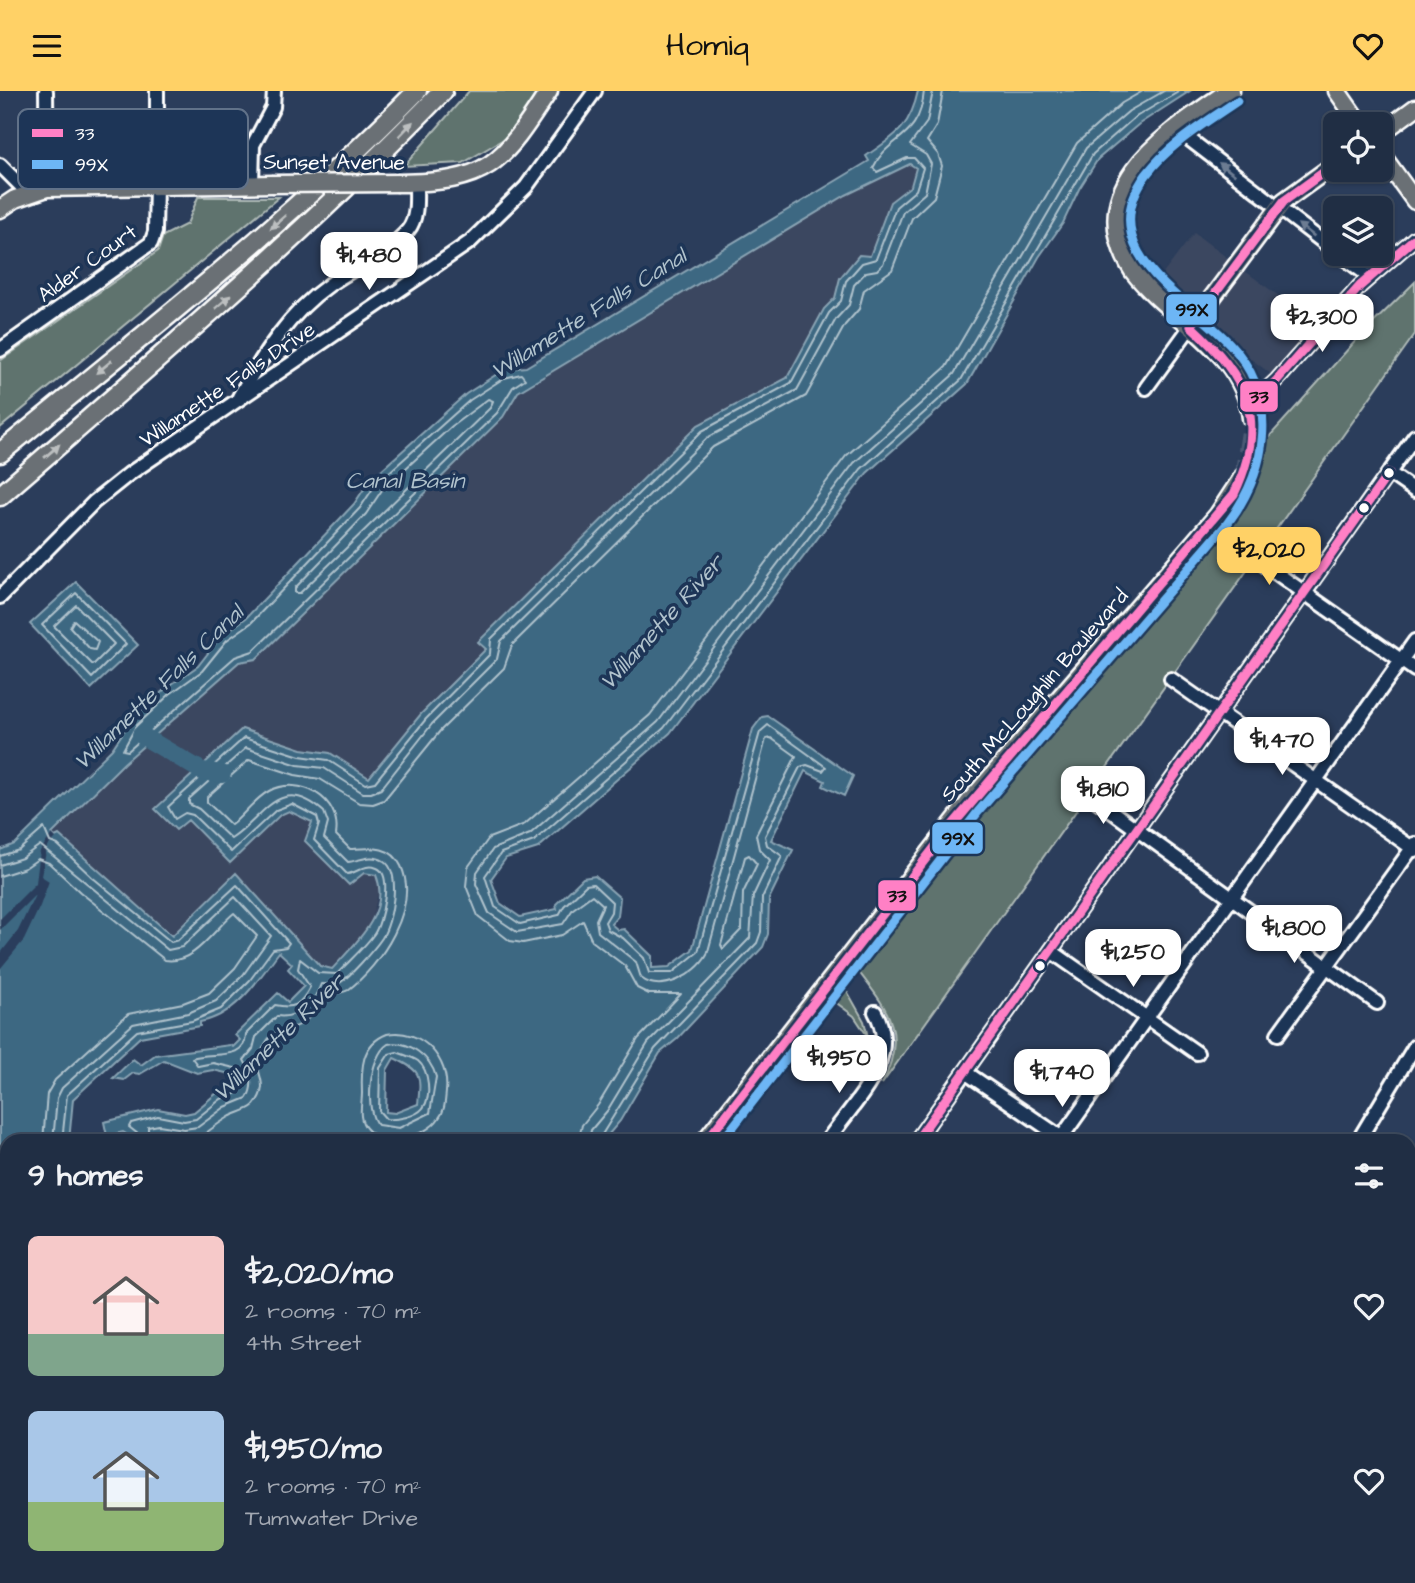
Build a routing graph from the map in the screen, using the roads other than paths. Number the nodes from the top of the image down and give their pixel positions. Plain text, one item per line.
1 (46, 91) edge
2 (157, 91) edge
3 (274, 91) edge
4 (417, 91) edge
5 (443, 91) edge
6 (549, 91) edge
7 (595, 91) edge
8 (1230, 91) edge
9 (1337, 91) edge
10 (1415, 108) edge
11 (46, 109) edge
12 (157, 109) edge
13 (1352, 112) edge
14 (1393, 124) edge
15 (1176, 129) junction
16 (0, 165) edge
17 (1393, 171) edge
18 (1323, 173) edge
19 (18, 183) edge
20 (416, 183) junction
21 (248, 184) edge
22 (252, 184) junction
23 (24, 189) edge
24 (43, 189) edge
25 (156, 189) edge
26 (28, 193) junction
27 (1415, 201) edge
28 (1278, 208) junction
29 (0, 209) edge
30 (1415, 238) edge
31 (1323, 242) edge
32 (1355, 266) edge
33 (1370, 277) junction
34 (1191, 326) junction
35 (0, 350) edge
36 (1146, 388) dead end
37 (237, 400) junction
38 (1251, 411) joint
39 (1415, 436) edge
40 (0, 453) edge
41 (1389, 473) junction
42 (1243, 478) tunnel mouth
43 (1415, 491) edge
44 (0, 496) edge
45 (1252, 556) dead end
46 (1304, 592) junction
47 (0, 597) edge
48 (1415, 641) edge
49 (1402, 660) junction
50 (1415, 670) edge
51 (1171, 679) dead end
52 (1219, 712) junction
53 (1316, 780) junction
54 (1089, 795) dead end
55 (1137, 830) junction
56 (1414, 847) edge
57 (1231, 900) junction
58 (1051, 951) junction
59 (1326, 968) junction
60 (1377, 1003) dead end
61 (875, 1011) dead end
62 (1146, 1019) junction
63 (1278, 1034) dead end
64 (1415, 1046) edge
65 (1198, 1053) dead end
66 (965, 1072) junction
67 (711, 1134) edge
68 (832, 1134) edge
69 (921, 1134) edge
70 (1053, 1134) edge
71 (1064, 1134) edge
72 (1362, 1134) edge

1 - 11 street
2 - 12 street
3 - 22 street
4 -> 40 highway
44 -> 5 highway
6 - 20 main road, Sunset Avenue
7 - 37 street, Willamette Falls Drive
8 - 15 highway
9 - 13 main road
10 - 14 main road
28 -> 15 street
15 - 34 highway
16 - 19 street
17 - 27 main road
18 - 28 main road
20 - 22 main road, Sunset Avenue, bridge
20 - 37 street
21 - 22 main road, Sunset Avenue
23 - 26 street
24 - 26 main road, Sunset Avenue
25 - 35 street, Alder Court
26 - 29 main road, Sunset Avenue
31 -> 28 street
28 - 34 main road
30 - 33 street
32 - 33 street
33 - 38 street
34 - 36 street
34 - 38 highway
37 - 47 street, Willamette Falls Drive
39 - 41 street
41 - 43 street
41 - 46 street
42 - 67 highway, South McLoughlin Boulevard
45 - 46 street
46 - 49 street
46 - 52 street
48 - 49 street
49 - 50 street
49 - 53 street
51 - 52 street
52 - 53 street
52 - 55 street
53 - 56 street
53 - 57 street
54 - 55 street
55 - 57 street
55 - 58 street
56 - 59 street
57 - 59 street
57 - 62 street
58 - 62 street
58 - 66 street
59 - 60 street
59 - 63 street
61 - 68 street
62 - 65 street
62 - 71 street
64 - 72 street
66 - 69 street
66 - 70 street

